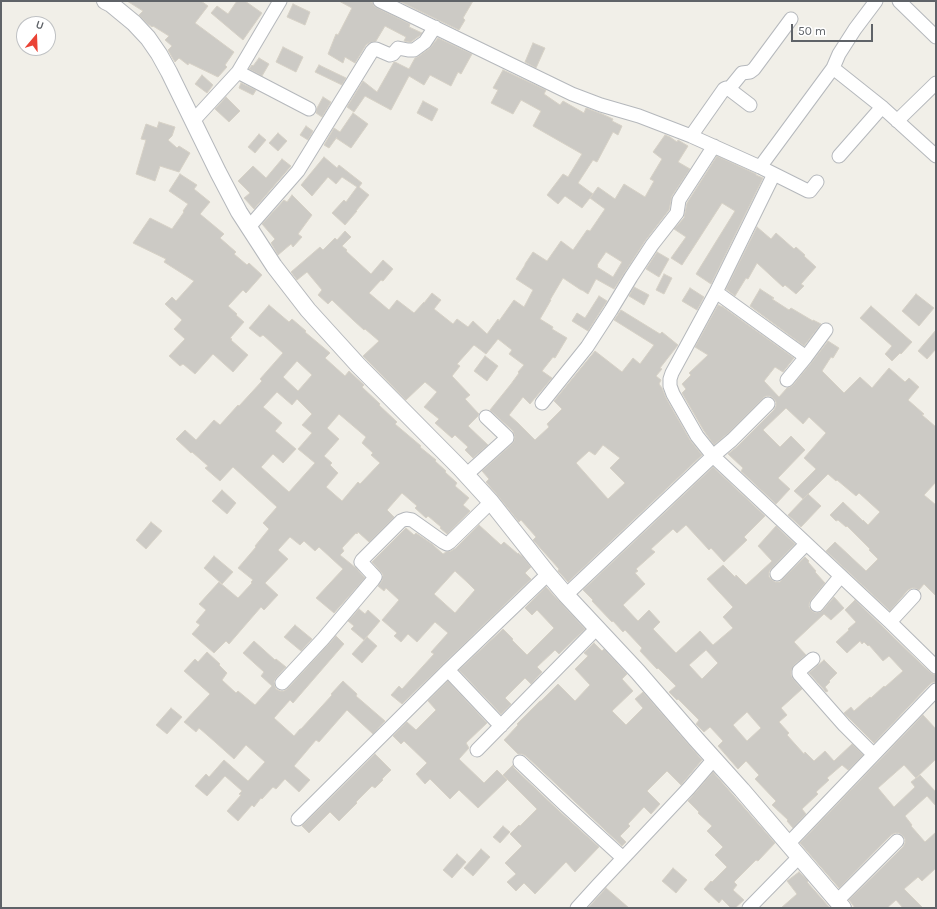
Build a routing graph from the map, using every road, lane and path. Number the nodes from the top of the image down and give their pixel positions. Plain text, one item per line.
1 (280, 1) edge
2 (380, 1) edge
3 (876, 1) edge
4 (899, 1) edge
5 (116, 4) edge
6 (405, 6) edge
7 (791, 19) dead end
8 (436, 27) junction
9 (936, 36) edge
10 (833, 68) junction
11 (238, 72) junction
12 (936, 83) edge
13 (729, 89) junction
14 (750, 105) dead end
15 (882, 107) junction
16 (309, 109) dead end
17 (193, 121) junction
18 (897, 121) junction
19 (691, 136) junction
20 (714, 146) junction
21 (839, 156) dead end
22 (936, 156) edge
23 (760, 167) junction
24 (774, 174) junction
25 (817, 182) dead end
26 (249, 227) junction
27 (716, 292) junction
28 (826, 330) dead end
29 (806, 357) junction
30 (787, 380) dead end
31 (542, 403) dead end
32 (768, 404) dead end
33 (486, 417) dead end
34 (713, 456) junction
35 (466, 475) junction
36 (491, 502) junction
37 (806, 544) junction
38 (548, 574) junction
39 (777, 574) dead end
40 (840, 577) junction
41 (566, 595) junction
42 (914, 596) dead end
43 (817, 605) dead end
44 (890, 622) junction
45 (597, 628) junction
46 (813, 659) dead end
47 (936, 667) edge
48 (448, 670) junction
49 (282, 683) dead end
50 (936, 690) edge
51 (501, 726) junction
52 (477, 750) dead end
53 (873, 754) junction
54 (714, 759) junction
55 (520, 762) dead end
56 (298, 819) dead end
57 (897, 841) dead end
58 (788, 844) junction
59 (799, 857) junction
60 (623, 858) junction
61 (840, 904) edge
62 (577, 908) edge
63 (749, 908) edge

1 - 11 street
2 - 6 street
3 - 10 street
4 - 9 street
5 - 17 street
6 - 8 street
7 - 13 street
8 - 19 street
8 - 26 street
10 - 15 street
10 - 23 street
11 - 16 street
11 - 17 street
12 - 18 street
13 - 14 street
13 - 19 street
15 - 18 street
15 - 21 street
17 - 26 street
18 - 22 street
19 - 20 street
20 - 23 street
20 - 31 street
23 - 24 street
24 - 25 street
24 - 27 street
26 - 35 street
27 - 29 street
27 - 34 street
28 - 29 street
29 - 30 street
32 - 34 street
33 - 35 street
34 - 37 street
34 - 41 street
35 - 36 street
36 - 38 street
36 - 49 street
37 - 39 street
37 - 40 street
38 - 41 street
38 - 48 street
40 - 43 street
40 - 44 street
41 - 45 street
42 - 44 street
44 - 47 street
45 - 51 street
45 - 54 street
46 - 53 street
48 - 51 street
48 - 56 street
50 - 53 street
51 - 52 street
53 - 58 street
54 - 58 street
54 - 60 street
55 - 60 street
57 - 61 street
58 - 59 street
59 - 61 street
59 - 63 street
60 - 62 street

